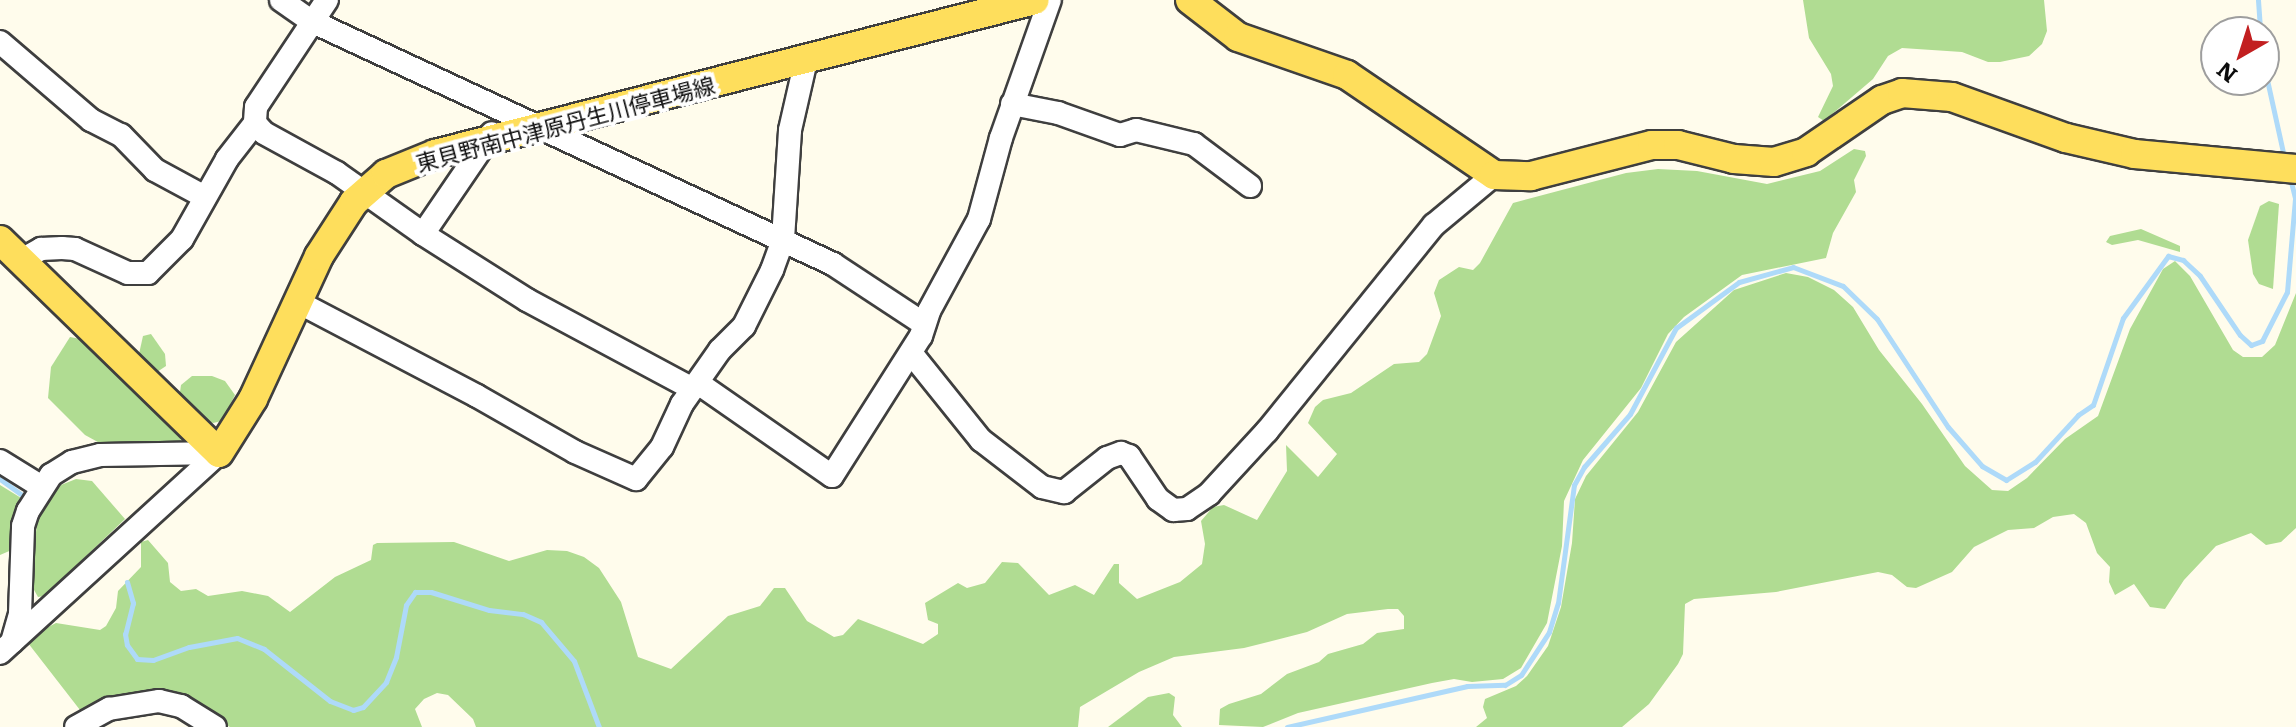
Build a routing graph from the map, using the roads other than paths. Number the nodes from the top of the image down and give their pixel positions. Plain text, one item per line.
1 (281, 0) edge
2 (327, 0) edge
3 (1036, 0) edge
4 (1190, 0) edge
5 (311, 21) junction
6 (0, 42) edge
7 (806, 60) junction
8 (1012, 104) junction
9 (508, 114) junction
10 (255, 123) junction
11 (540, 129) junction
12 (485, 143) junction
13 (2296, 169) edge
14 (1494, 175) junction
15 (1250, 186) dead end
16 (363, 190) junction
17 (205, 197) junction
18 (423, 234) junction
19 (783, 239) junction
20 (0, 240) edge
21 (23, 259) junction
22 (296, 301) junction
23 (924, 324) junction
24 (911, 353) junction
25 (695, 386) junction
26 (219, 453) junction
27 (0, 461) edge
28 (42, 487) junction
29 (6, 648) edge
30 (76, 727) edge
31 (215, 727) edge

1 - 5 street
2 - 5 street
3 - 7 main road, 東貝野南中津原丹生川停車場線
3 - 8 street
4 - 14 main road
5 - 9 street
5 - 10 street
6 - 17 street
7 - 11 main road, 東貝野南中津原丹生川停車場線
7 - 19 street
8 - 15 street
8 - 23 street
9 - 11 street
9 - 12 street
10 - 16 street
10 - 17 street
11 - 12 main road, 東貝野南中津原丹生川停車場線
11 - 19 street
12 - 16 main road, 東貝野南中津原丹生川停車場線
12 - 18 street
13 - 14 main road
14 - 24 street
16 - 18 street
16 - 22 main road, 東貝野南中津原丹生川停車場線
17 - 21 street
18 - 25 street
19 - 23 street
19 - 25 street
20 - 21 main road
21 - 26 main road
22 - 25 street
22 - 26 main road, 東貝野南中津原丹生川停車場線
23 - 24 street
24 - 25 street
26 - 28 street
26 - 29 street
27 - 28 street
28 - 29 street
30 - 31 street

